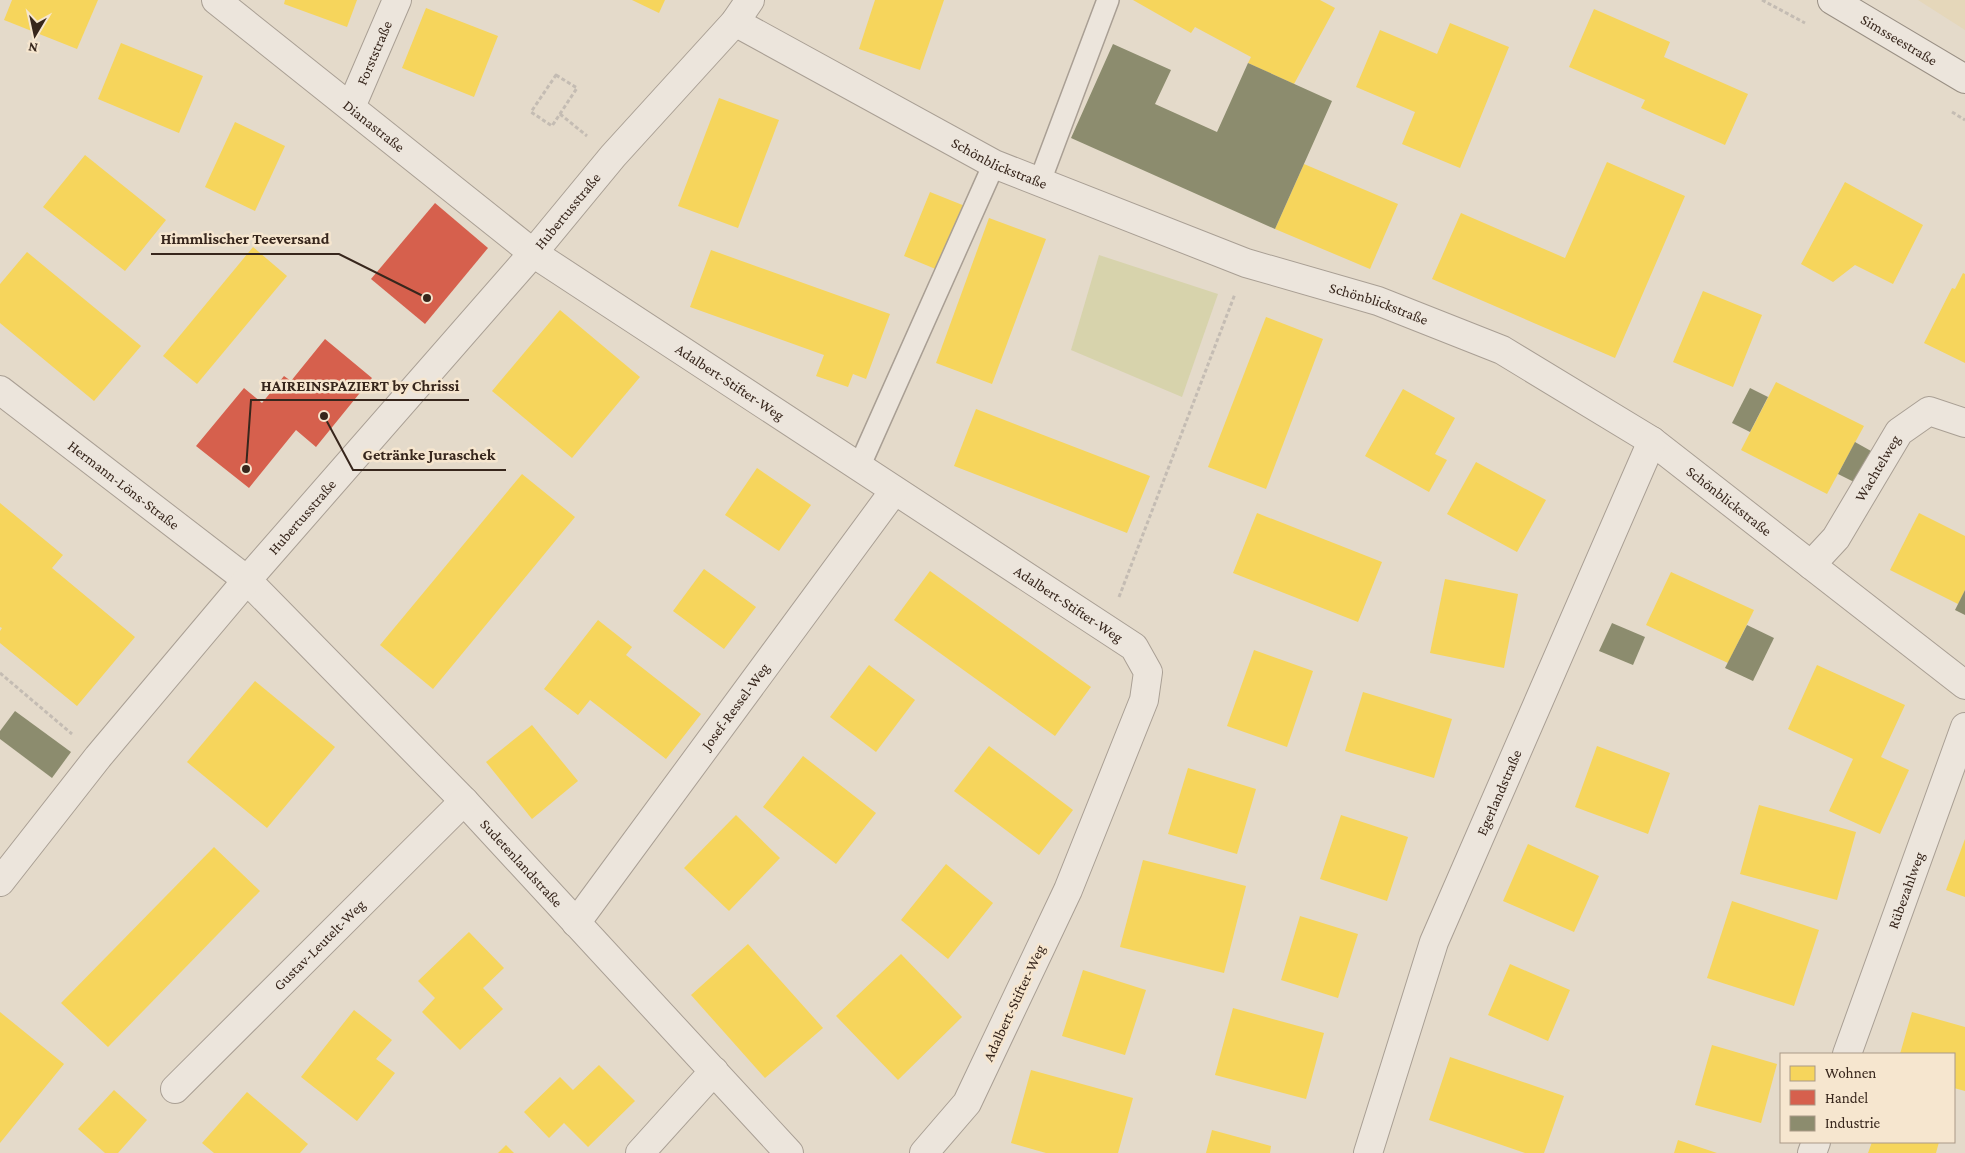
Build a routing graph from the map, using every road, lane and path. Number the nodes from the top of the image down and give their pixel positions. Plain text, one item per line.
1 (216, 0) edge
2 (397, 0) edge
3 (750, 0) edge
4 (1108, 0) edge
5 (1832, 0) edge
6 (735, 22) junction
7 (1965, 79) edge
8 (577, 88) joint
9 (352, 107) junction
10 (994, 164) junction
11 (1040, 181) junction
12 (533, 253) junction
13 (1246, 263) junction
14 (0, 390) edge
15 (1965, 423) edge
16 (1652, 441) junction
17 (859, 467) junction
18 (894, 491) junction
19 (1811, 565) junction
20 (247, 580) junction
21 (1107, 629) junction
22 (0, 673) edge
23 (1965, 685) edge
24 (1965, 727) edge
25 (98, 757) junction
26 (464, 801) junction
27 (0, 882) edge
28 (576, 923) junction
29 (1847, 1053) edge
30 (714, 1072) junction
31 (175, 1089) dead end
32 (640, 1153) edge
33 (789, 1153) edge
34 (924, 1153) edge
35 (1368, 1153) edge

1 - 9 street, Dianastraße
2 - 9 street, Forststraße
3 - 6 street, Hubertusstraße
4 - 11 lane
5 - 7 street, Simsseestraße
6 - 10 street, Schönblickstraße
6 - 12 street, Hubertusstraße
8 - 8 path
9 - 12 street, Dianastraße
10 - 11 street, Schönblickstraße
10 - 17 lane
11 - 13 street, Schönblickstraße
12 - 17 street, Adalbert-Stifter-Weg
12 - 20 street, Hubertusstraße
13 - 16 street, Schönblickstraße
13 - 21 path
14 - 20 street, Hermann-Löns-Straße
15 - 19 street, Wachtelweg
16 - 19 street, Schönblickstraße
16 - 35 street, Egerlandstraße
17 - 18 street, Adalbert-Stifter-Weg
18 - 21 street, Adalbert-Stifter-Weg
18 - 28 street, Josef-Ressel-Weg
19 - 23 street, Schönblickstraße
20 - 25 street, Hubertusstraße
20 - 26 street, Sudetenlandstraße
21 - 34 street, Adalbert-Stifter-Weg
22 - 25 path
24 - 29 street, Rübezahlweg
25 - 27 street, Hubertusstraße
26 - 28 street, Sudetenlandstraße
26 - 31 street, Gustav-Leutelt-Weg
28 - 30 street, Sudetenlandstraße
30 - 32 street
30 - 33 street, Sudetenlandstraße

